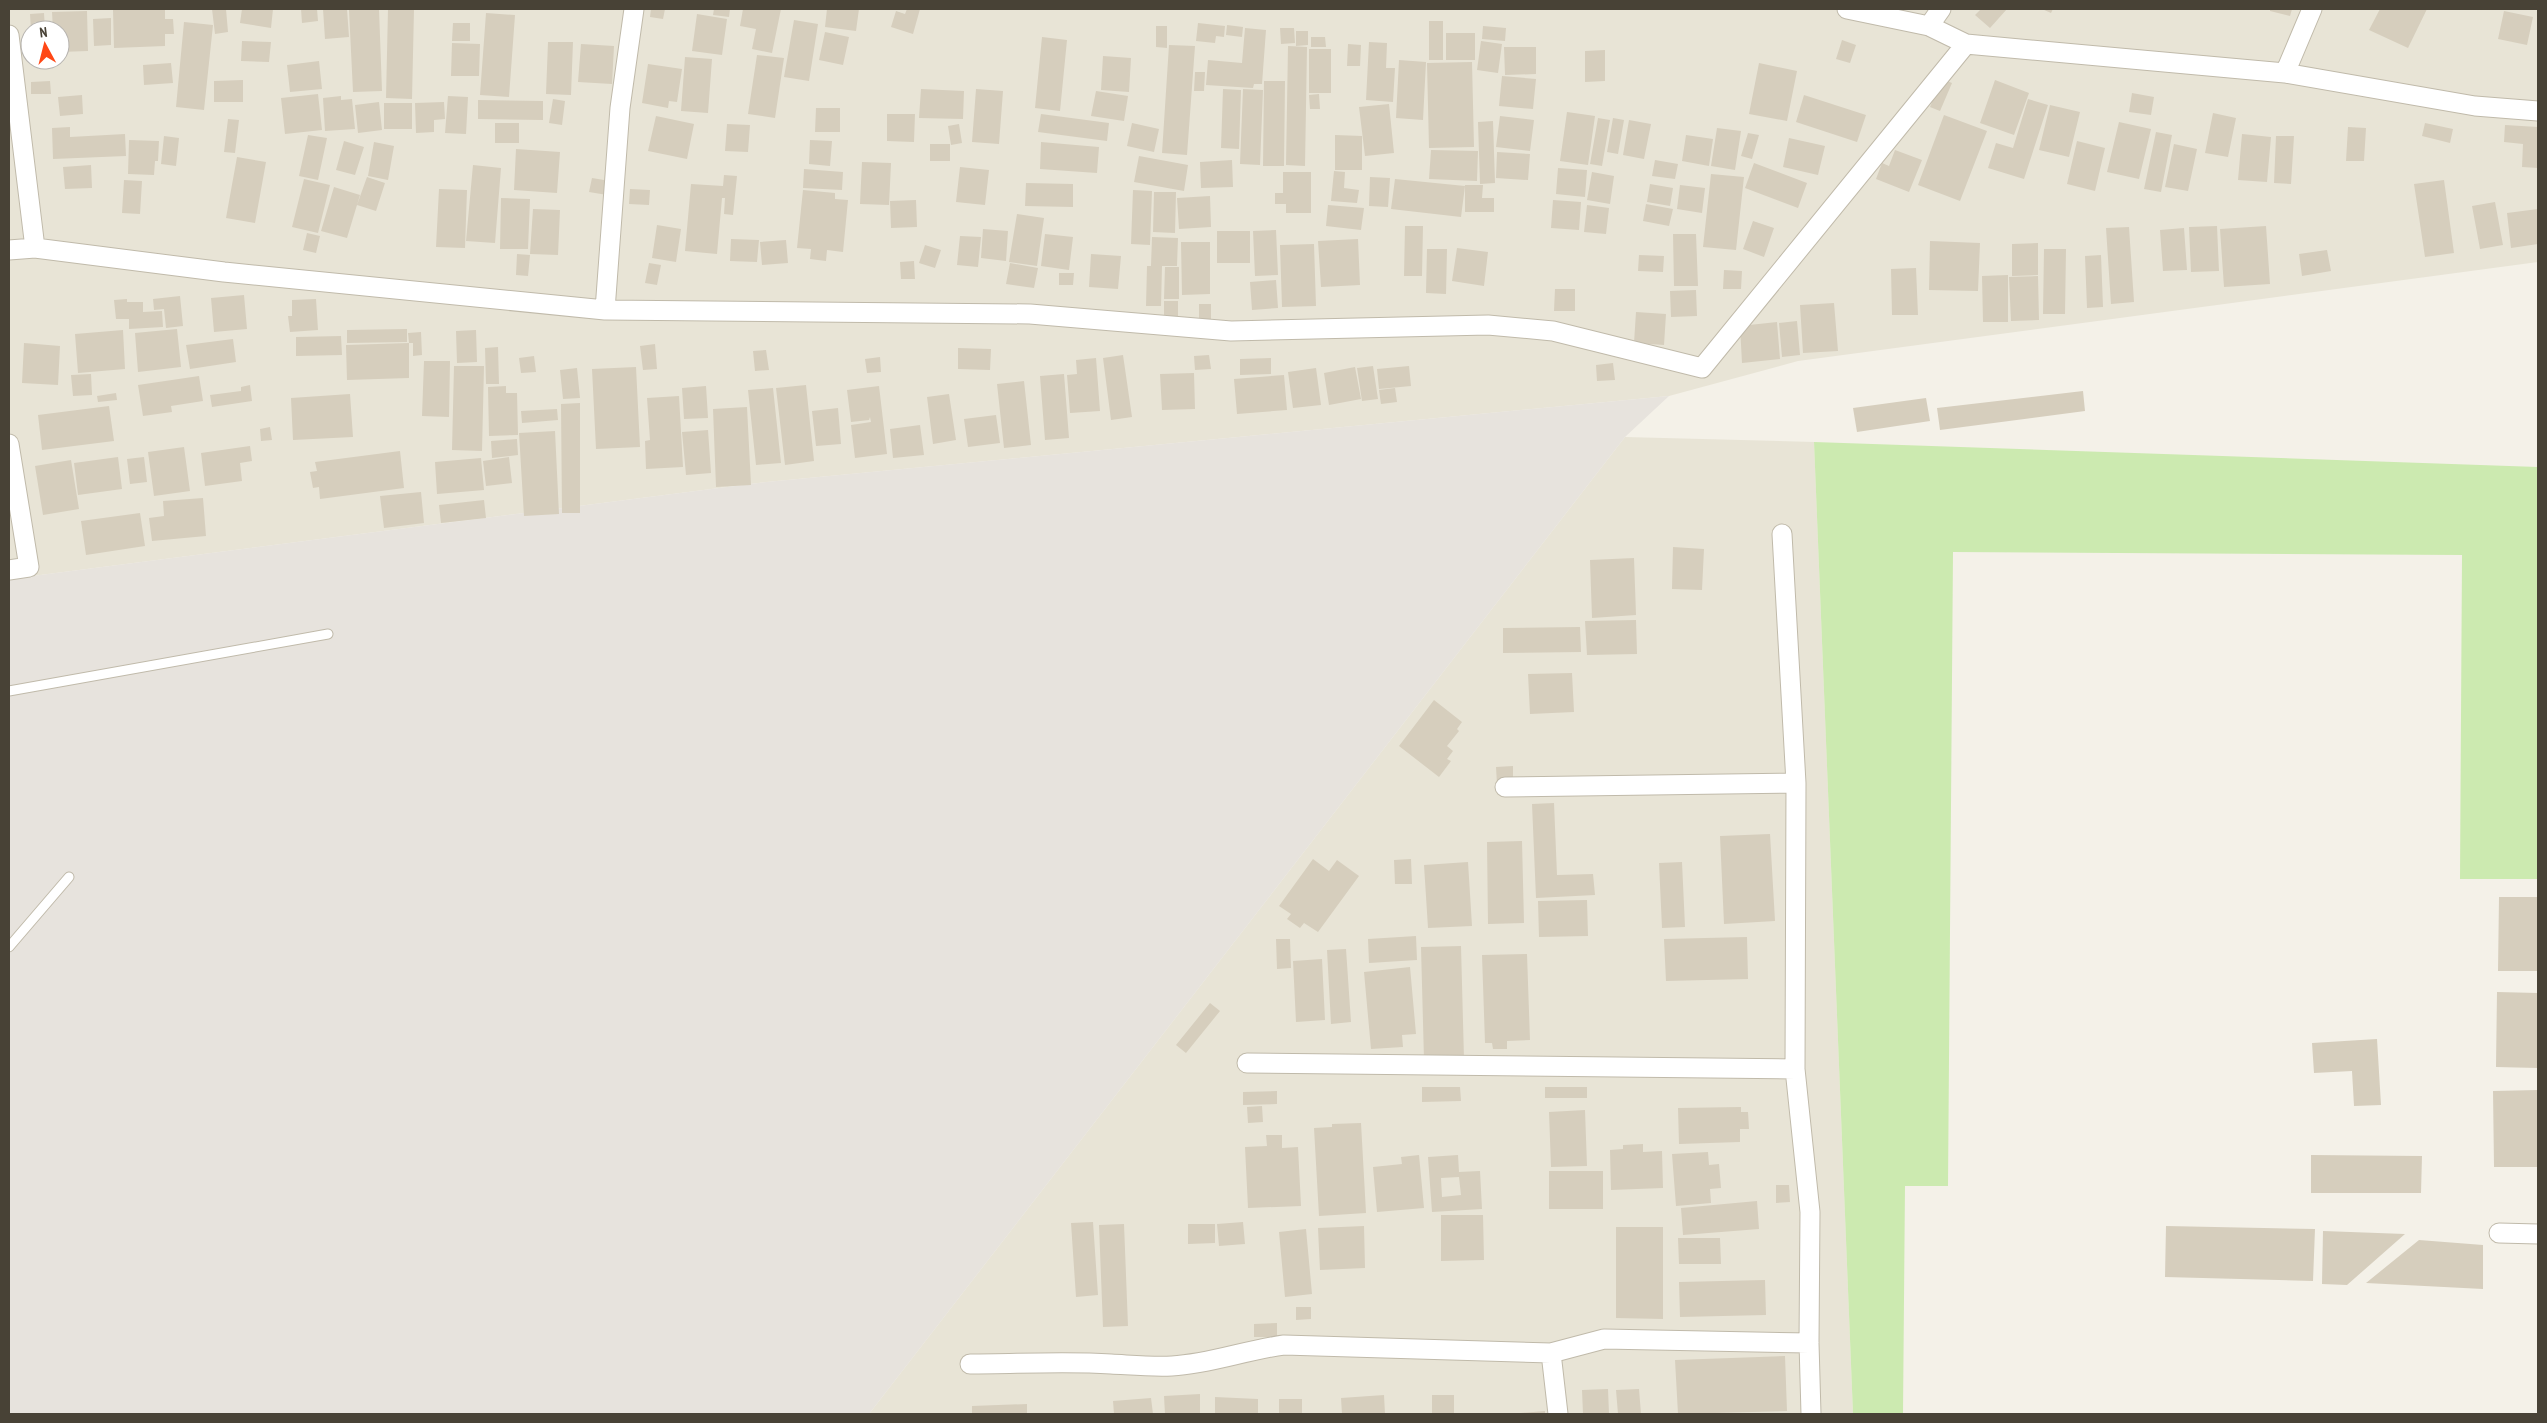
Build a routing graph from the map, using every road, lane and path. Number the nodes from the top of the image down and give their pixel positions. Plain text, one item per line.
1 (634, 9) edge
2 (1847, 9) edge
3 (1941, 9) edge
4 (2312, 9) edge
5 (1929, 26) junction
6 (9, 35) edge
7 (1966, 44) junction
8 (2285, 73) junction
9 (2538, 111) edge
10 (34, 248) junction
11 (9, 250) edge
12 (605, 310) junction
13 (9, 444) edge
14 (1782, 534) dead end
15 (9, 570) edge
16 (328, 634) dead end
17 (9, 691) edge
18 (1796, 783) junction
19 (1505, 788) dead end
20 (69, 877) dead end
21 (9, 947) edge
22 (1247, 1064) dead end
23 (1795, 1069) junction
24 (2499, 1234) dead end
25 (2538, 1234) edge
26 (1809, 1342) junction
27 (1551, 1353) junction
28 (970, 1364) dead end
29 (1558, 1414) edge
30 (1811, 1414) edge

1 - 12 street
2 - 5 street
3 - 5 street
4 - 8 street
5 - 7 street
6 - 10 street
7 - 8 street
7 - 12 street
8 - 9 street
10 - 11 street
10 - 12 street
13 - 15 street
14 - 18 street
16 - 17 lane
18 - 19 street
18 - 23 street
20 - 21 lane
22 - 23 street
23 - 26 street
24 - 25 street
26 - 27 street
26 - 30 street
27 - 28 street
27 - 29 street

